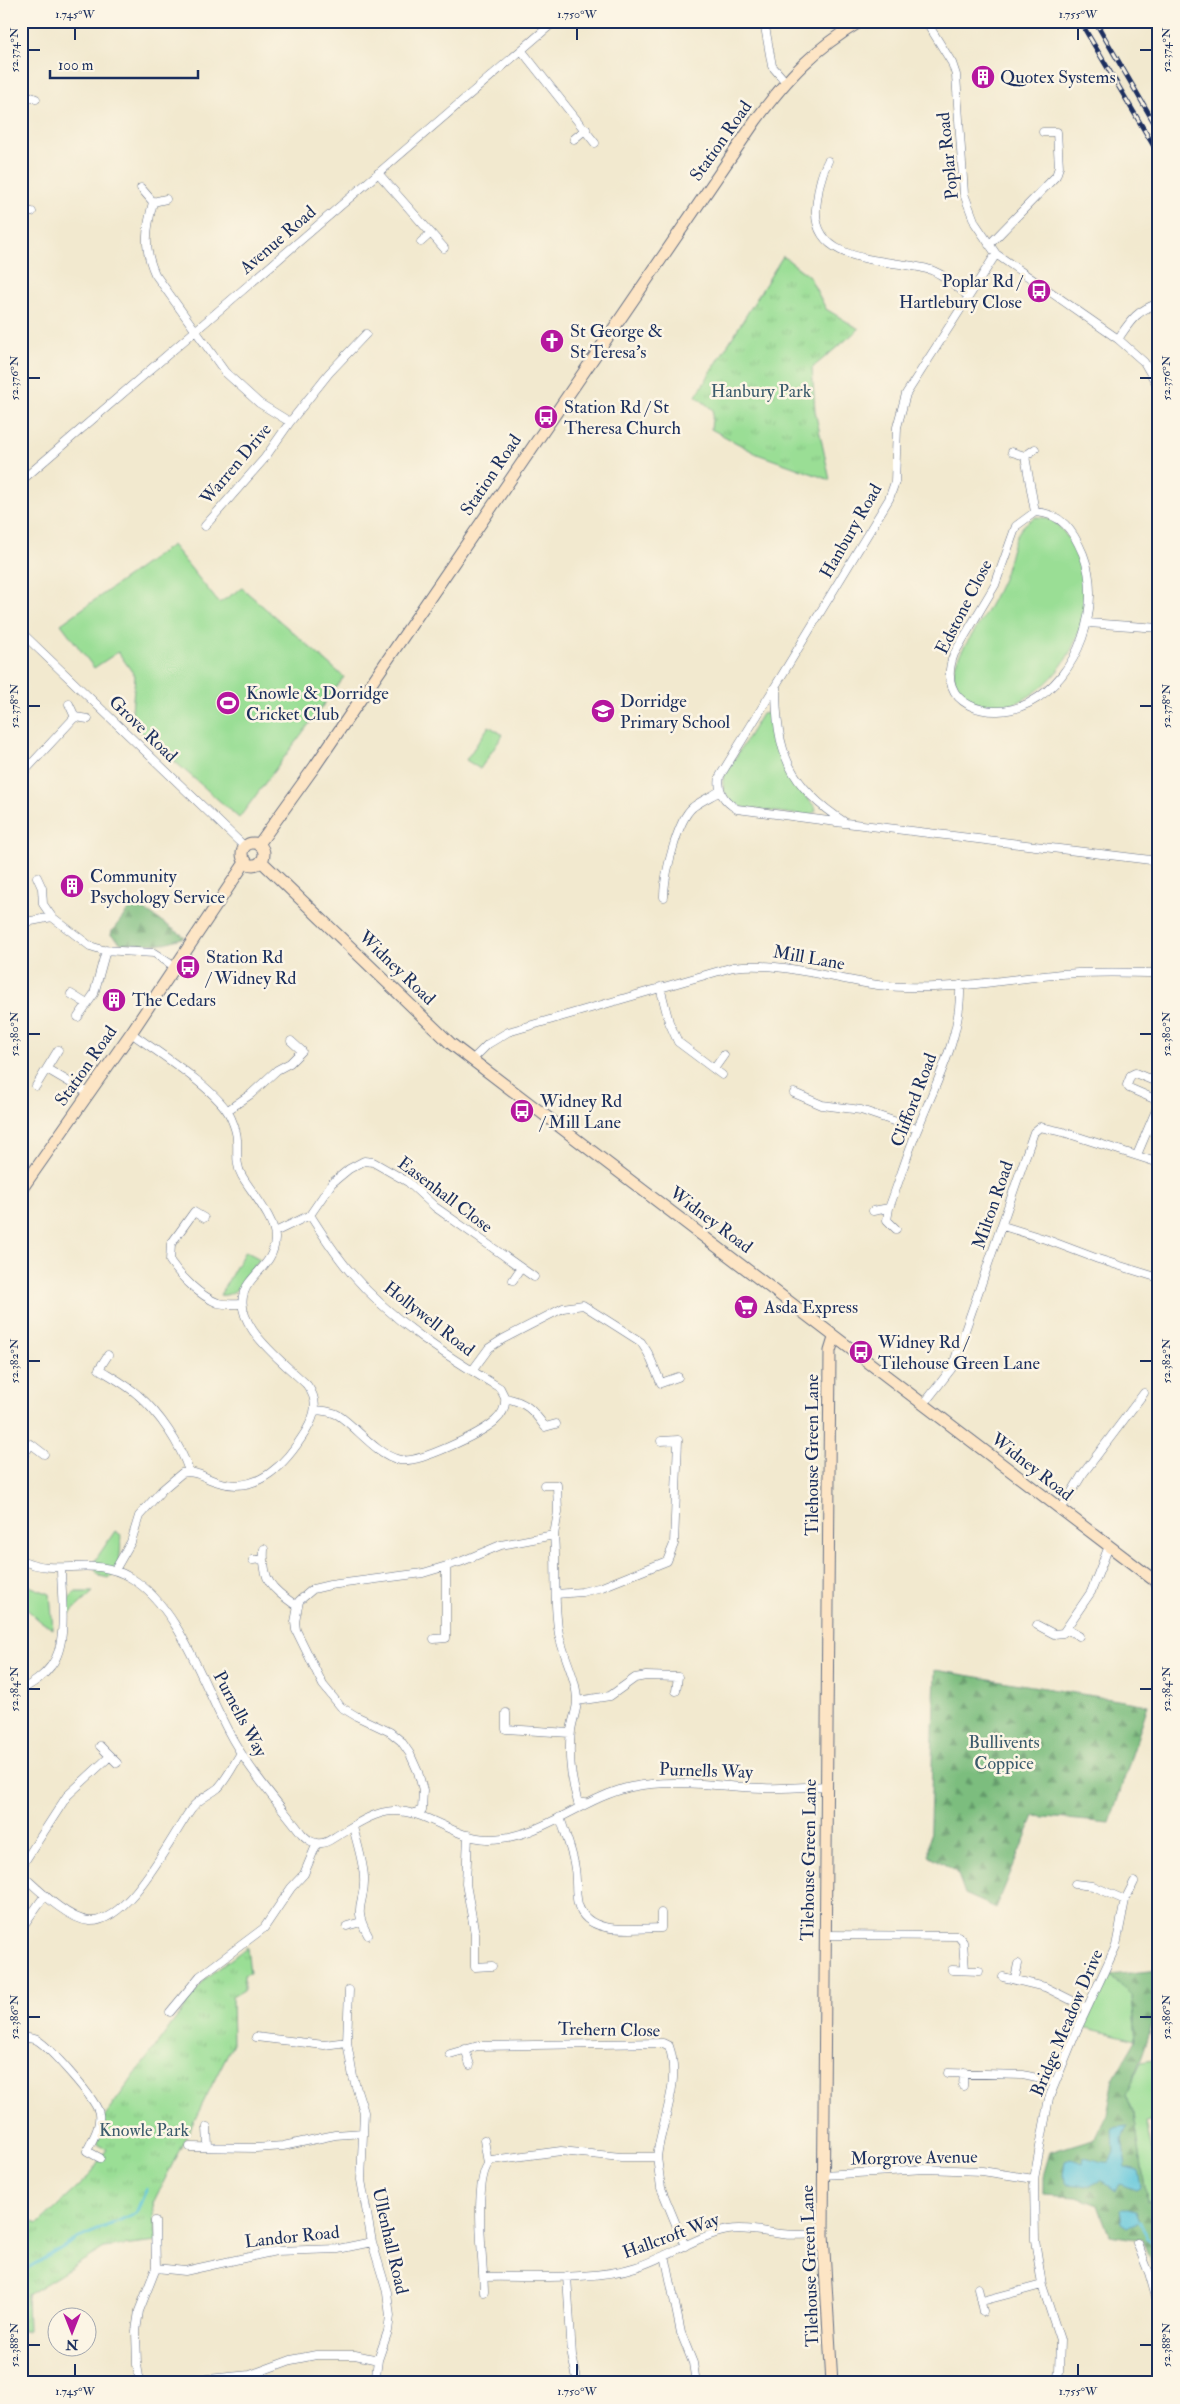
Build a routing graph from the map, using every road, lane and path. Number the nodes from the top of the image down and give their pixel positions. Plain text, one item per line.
1 (555, 21) edge
2 (764, 21) edge
3 (847, 21) edge
4 (861, 21) edge
5 (926, 21) edge
6 (834, 37) junction
7 (522, 51) junction
8 (785, 81) junction
9 (21, 93) edge
10 (36, 99) dead end
11 (586, 129) junction
12 (1043, 132) dead end
13 (574, 139) dead end
14 (595, 143) dead end
15 (828, 161) dead end
16 (378, 173) junction
17 (140, 188) dead end
18 (166, 199) dead end
19 (153, 202) junction
20 (32, 212) dead end
21 (21, 214) edge
22 (431, 233) junction
23 (421, 242) dead end
24 (989, 245) junction
25 (444, 248) dead end
26 (996, 254) junction
27 (968, 296) junction
28 (1159, 303) edge
29 (195, 331) junction
30 (366, 334) dead end
31 (1118, 339) junction
32 (1159, 388) edge
33 (290, 422) junction
34 (1035, 449) dead end
35 (1012, 452) dead end
36 (1025, 456) junction
37 (21, 481) edge
38 (1035, 512) junction
39 (205, 526) dead end
40 (1088, 622) junction
41 (1159, 628) edge
42 (21, 632) edge
43 (776, 685) junction
44 (70, 704) dead end
45 (75, 717) junction
46 (88, 719) dead end
47 (21, 775) edge
48 (720, 791) junction
49 (846, 823) junction
50 (259, 844) junction
51 (245, 846) junction
52 (246, 861) junction
53 (261, 861) junction
54 (1159, 861) edge
55 (37, 877) dead end
56 (664, 896) dead end
57 (1159, 906) edge
58 (52, 917) junction
59 (21, 923) edge
60 (106, 950) junction
61 (175, 966) junction
62 (1157, 973) edge
63 (960, 985) junction
64 (660, 987) junction
65 (71, 994) dead end
66 (87, 1004) junction
67 (78, 1018) dead end
68 (131, 1032) junction
69 (291, 1041) dead end
70 (58, 1050) dead end
71 (724, 1054) dead end
72 (472, 1060) junction
73 (48, 1069) junction
74 (714, 1069) junction
75 (722, 1075) dead end
76 (1159, 1083) edge
77 (36, 1086) dead end
78 (794, 1092) dead end
79 (88, 1093) junction
80 (1159, 1102) edge
81 (228, 1110) junction
82 (917, 1129) junction
83 (1137, 1155) junction
84 (1159, 1163) edge
85 (21, 1190) edge
86 (889, 1208) junction
87 (873, 1211) dead end
88 (310, 1215) junction
89 (204, 1218) dead end
90 (1003, 1226) junction
91 (896, 1228) dead end
92 (275, 1232) junction
93 (521, 1268) junction
94 (534, 1277) dead end
95 (1159, 1278) edge
96 (513, 1280) dead end
97 (242, 1304) junction
98 (834, 1338) junction
99 (108, 1355) dead end
100 (472, 1371) junction
101 (678, 1377) dead end
102 (1144, 1393) dead end
103 (505, 1398) junction
104 (924, 1404) junction
105 (316, 1410) junction
106 (556, 1424) dead end
107 (661, 1441) dead end
108 (44, 1454) dead end
109 (21, 1459) edge
110 (189, 1471) junction
111 (544, 1484) dead end
112 (1060, 1511) junction
113 (554, 1535) junction
114 (1109, 1546) junction
115 (264, 1549) dead end
116 (264, 1559) junction
117 (21, 1560) edge
118 (253, 1560) dead end
119 (446, 1567) junction
120 (61, 1568) junction
121 (115, 1570) junction
122 (1159, 1584) edge
123 (556, 1594) junction
124 (298, 1607) junction
125 (1037, 1625) dead end
126 (1066, 1629) junction
127 (1079, 1636) dead end
128 (434, 1639) dead end
129 (21, 1690) edge
130 (676, 1691) dead end
131 (577, 1701) junction
132 (506, 1713) dead end
133 (570, 1733) junction
134 (100, 1746) dead end
135 (241, 1753) junction
136 (109, 1757) junction
137 (117, 1764) dead end
138 (827, 1786) junction
139 (586, 1803) junction
140 (414, 1813) junction
141 (560, 1817) junction
142 (353, 1826) junction
143 (468, 1835) junction
144 (317, 1843) junction
145 (21, 1867) edge
146 (21, 1874) edge
147 (1134, 1882) dead end
148 (1075, 1884) dead end
149 (45, 1895) junction
150 (1125, 1900) junction
151 (661, 1913) dead end
152 (361, 1922) junction
153 (347, 1926) dead end
154 (21, 1929) edge
155 (368, 1935) dead end
156 (825, 1935) junction
157 (1018, 1964) dead end
158 (492, 1966) dead end
159 (952, 1970) dead end
160 (965, 1970) junction
161 (979, 1971) dead end
162 (1002, 1977) dead end
163 (1015, 1978) junction
164 (349, 1990) dead end
165 (1087, 2008) junction
166 (170, 2012) dead end
167 (21, 2037) edge
168 (256, 2037) dead end
169 (347, 2042) junction
170 (466, 2049) junction
171 (450, 2054) dead end
172 (470, 2065) dead end
173 (964, 2072) junction
174 (948, 2073) dead end
175 (1055, 2082) junction
176 (963, 2086) dead end
177 (207, 2127) dead end
178 (363, 2133) junction
179 (484, 2140) dead end
180 (208, 2146) junction
181 (190, 2147) dead end
182 (657, 2157) junction
183 (100, 2158) dead end
184 (488, 2163) junction
185 (824, 2175) junction
186 (1034, 2179) junction
187 (155, 2221) dead end
188 (823, 2234) junction
189 (372, 2242) junction
190 (1137, 2243) dead end
191 (685, 2246) junction
192 (665, 2255) junction
193 (156, 2268) junction
194 (484, 2276) junction
195 (567, 2276) junction
196 (1042, 2285) junction
197 (978, 2288) dead end
198 (484, 2292) dead end
199 (982, 2301) junction
200 (983, 2312) dead end
201 (1159, 2322) edge
202 (378, 2360) junction
203 (251, 2379) edge
204 (140, 2383) edge
205 (166, 2383) edge
206 (374, 2383) edge
207 (578, 2383) edge
208 (696, 2383) edge
209 (832, 2383) edge
210 (1056, 2383) edge

1 - 7 street, Avenue Road
2 - 8 street
3 - 6 street, Station Road
4 - 6 street, Station Road
5 - 24 street, Poplar Road
6 - 8 street, Station Road
7 - 11 street
7 - 16 street, Avenue Road
8 - 50 street, Station Road
9 - 10 street
11 - 13 street
11 - 14 street
12 - 24 street
15 - 27 street
16 - 22 street
16 - 29 street, Avenue Road
17 - 19 street
18 - 19 street
19 - 29 street, Warren Drive
20 - 21 street
22 - 23 street
22 - 25 street
24 - 26 street, Poplar Road
26 - 27 street, Hanbury Road
26 - 31 street, Poplar Road
27 - 43 street, Hanbury Road
28 - 31 street
29 - 33 street, Warren Drive
29 - 37 street, Avenue Road
30 - 33 street, Warren Drive
31 - 32 street, Poplar Road
33 - 39 street, Warren Drive
34 - 36 street
35 - 36 street
36 - 38 street
38 - 40 street, Edstone Close
38 - 40 street, Edstone Close
40 - 41 street
42 - 51 street, Grove Road
43 - 48 street, Hanbury Road
43 - 49 street
44 - 45 street
45 - 46 street
45 - 47 street
48 - 49 street
48 - 56 street
49 - 54 street
50 - 51 street
50 - 53 street
51 - 52 street
52 - 53 street
52 - 61 street, Station Road
53 - 72 street, Widney Road
55 - 58 street
57 - 62 street
58 - 59 street
58 - 60 street
60 - 61 street
60 - 66 street
61 - 68 street, Station Road
62 - 63 street, Mill Lane
63 - 64 street, Mill Lane
63 - 82 street, Clifford Road
64 - 72 street, Mill Lane
64 - 74 street
65 - 66 street
66 - 67 street
68 - 79 street, Station Road
68 - 81 street
69 - 81 street
70 - 73 street
71 - 74 street
72 - 98 street, Widney Road
73 - 77 street
73 - 79 street
74 - 75 street
76 - 80 street
78 - 82 street
79 - 85 street, Station Road
80 - 83 street
81 - 92 street
82 - 86 street, Clifford Road
83 - 84 street, Milton Road
83 - 90 street, Milton Road
86 - 87 street
86 - 91 street
88 - 92 street
88 - 93 street, Easenhall Close
88 - 100 street, Hollywell Road
89 - 97 street
90 - 95 street
90 - 104 street, Milton Road
92 - 97 street
93 - 94 street, Easenhall Close
93 - 96 street
97 - 105 street
98 - 104 street, Widney Road
98 - 138 street, Tilehouse Green Lane
99 - 110 street
100 - 101 street
100 - 103 street, Hollywell Road
102 - 112 street
103 - 105 street
103 - 106 street, Hollywell Road
104 - 112 street, Widney Road
105 - 110 street
107 - 123 street
108 - 109 street
110 - 121 street
111 - 113 street
112 - 114 street, Widney Road
113 - 119 street
113 - 123 street
114 - 122 street, Widney Road
114 - 126 street
115 - 116 street
116 - 118 street
116 - 124 street
117 - 120 street, Purnells Way
119 - 124 street
119 - 128 street
120 - 121 street, Purnells Way
120 - 129 street
121 - 135 street, Purnells Way
123 - 131 street
124 - 140 street
125 - 126 street
126 - 127 street
130 - 131 street
131 - 133 street
132 - 133 street
133 - 139 street
134 - 136 street
135 - 144 street, Purnells Way
135 - 149 street
136 - 137 street
136 - 145 street
138 - 139 street, Purnells Way
138 - 156 street, Tilehouse Green Lane
139 - 141 street, Purnells Way
140 - 142 street, Purnells Way
140 - 143 street, Purnells Way
141 - 143 street, Purnells Way
141 - 151 street
142 - 144 street, Purnells Way
142 - 152 street
143 - 158 street
144 - 166 street
146 - 149 street
147 - 150 street, Bridge Meadow Drive
148 - 150 street
149 - 154 street
150 - 165 street, Bridge Meadow Drive
152 - 153 street
152 - 155 street
156 - 160 street
156 - 185 street, Tilehouse Green Lane
157 - 163 street
159 - 160 street
160 - 161 street
162 - 163 street
163 - 165 street
164 - 169 street, Ullenhall Road
165 - 175 street, Bridge Meadow Drive
167 - 183 street
168 - 169 street
169 - 178 street, Ullenhall Road
170 - 171 street, Trehern Close
170 - 172 street
170 - 182 street, Trehern Close
173 - 174 street
173 - 175 street
173 - 176 street
175 - 186 street, Bridge Meadow Drive
177 - 180 street
178 - 180 street
178 - 189 street, Ullenhall Road
179 - 184 street
180 - 181 street
182 - 184 street
182 - 191 street
184 - 194 street
185 - 186 street, Morgrove Avenue
185 - 188 street, Tilehouse Green Lane
186 - 196 street, Bridge Meadow Drive
187 - 193 street
188 - 191 street, Hallcroft Way
188 - 209 street, Tilehouse Green Lane
189 - 193 street, Landor Road
189 - 202 street, Ullenhall Road
190 - 201 street
191 - 192 street, Hallcroft Way
192 - 195 street, Hallcroft Way
192 - 208 street
193 - 204 street
194 - 195 street, Hallcroft Way
194 - 198 street
195 - 207 street
196 - 199 street
196 - 210 street, Bridge Meadow Drive
197 - 199 street
199 - 200 street
202 - 203 street
202 - 206 street, Ullenhall Road
203 - 205 street

